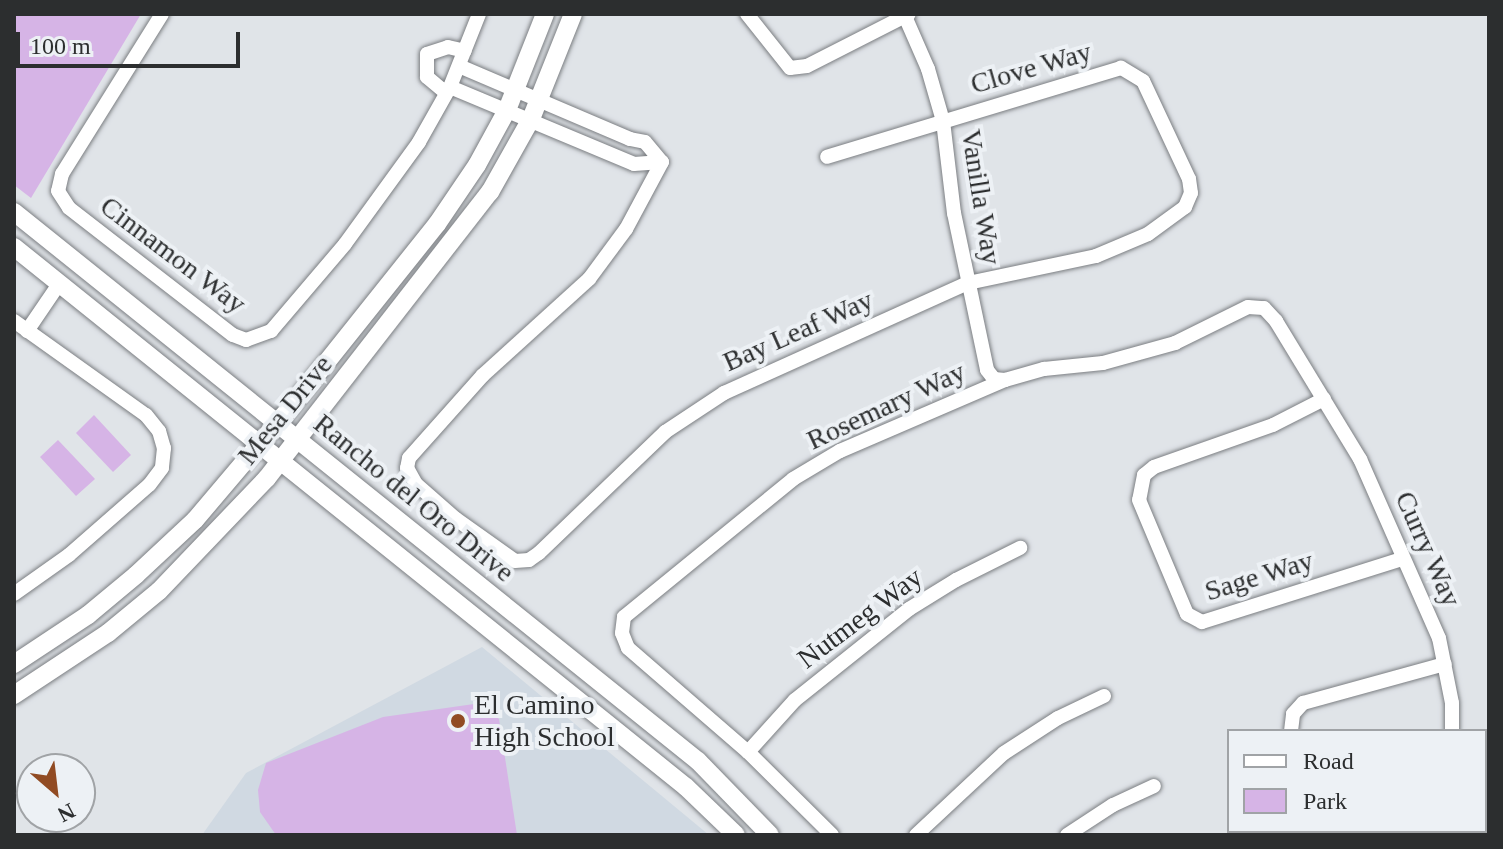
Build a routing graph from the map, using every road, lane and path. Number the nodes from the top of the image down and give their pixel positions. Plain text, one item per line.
1 (162, 14) edge
2 (479, 14) edge
3 (545, 14) edge
4 (573, 14) edge
5 (747, 14) edge
6 (906, 15) edge
7 (465, 51) junction
8 (459, 66) junction
9 (515, 89) junction
10 (448, 90) junction
11 (540, 100) junction
12 (507, 110) junction
13 (531, 119) junction
14 (943, 121) junction
15 (827, 157) dead end
16 (662, 162) junction
17 (1189, 179) joint
18 (14, 212) edge
19 (14, 240) edge
20 (14, 247) edge
21 (73, 260) junction
22 (968, 283) junction
23 (59, 284) junction
24 (127, 302) junction
25 (14, 321) edge
26 (27, 331) junction
27 (1005, 380) junction
28 (1324, 399) junction
29 (278, 423) junction
30 (298, 439) junction
31 (260, 445) junction
32 (280, 461) junction
33 (1020, 548) dead end
34 (1402, 559) junction
35 (14, 594) edge
36 (14, 664) edge
37 (1445, 664) junction
38 (14, 695) edge
39 (1104, 696) dead end
40 (1291, 729) edge
41 (1452, 729) edge
42 (748, 752) junction
43 (1154, 786) dead end
44 (736, 835) edge
45 (770, 835) edge
46 (832, 835) edge
47 (916, 835) edge
48 (1067, 835) edge

1 - 10 street, Cinnamon Way
2 - 7 street, Cinnamon Way
3 - 9 main road, Mesa Drive
4 - 11 main road, Mesa Drive
5 - 6 street
6 - 14 street, Vanilla Way
7 - 8 street, Cinnamon Way
7 - 10 street
8 - 9 street
8 - 10 street, Cinnamon Way
9 - 11 street
9 - 12 main road, Mesa Drive
10 - 12 street
11 - 13 main road, Mesa Drive
11 - 16 street
12 - 13 street
12 - 29 main road, Mesa Drive
13 - 16 street
13 - 30 main road, Mesa Drive
14 - 15 street, Clove Way
14 - 17 street, Clove Way
14 - 22 street, Vanilla Way
16 - 22 street, Bay Leaf Way
17 - 22 street, Bay Leaf Way
18 - 21 main road, Rancho del Oro Drive
19 - 21 main road
20 - 23 main road, Rancho del Oro Drive
21 - 24 main road, Rancho del Oro Drive
22 - 27 street, Vanilla Way
23 - 24 main road
23 - 26 street
23 - 31 main road, Rancho del Oro Drive
24 - 29 main road, Rancho del Oro Drive
25 - 26 street
26 - 35 street
27 - 28 street, Rosemary Way
27 - 42 street, Rosemary Way
28 - 34 street, Curry Way
28 - 34 street, Sage Way
29 - 30 main road, Rancho del Oro Drive
29 - 31 main road, Mesa Drive
30 - 32 main road, Mesa Drive
30 - 45 main road, Rancho del Oro Drive
31 - 32 main road, Rancho del Oro Drive
31 - 36 main road, Mesa Drive
32 - 38 main road, Mesa Drive
32 - 44 main road, Rancho del Oro Drive
33 - 42 street, Nutmeg Way
34 - 37 street, Curry Way
37 - 40 street
37 - 41 street, Curry Way
39 - 47 street
42 - 46 street, Rosemary Way
43 - 48 street

